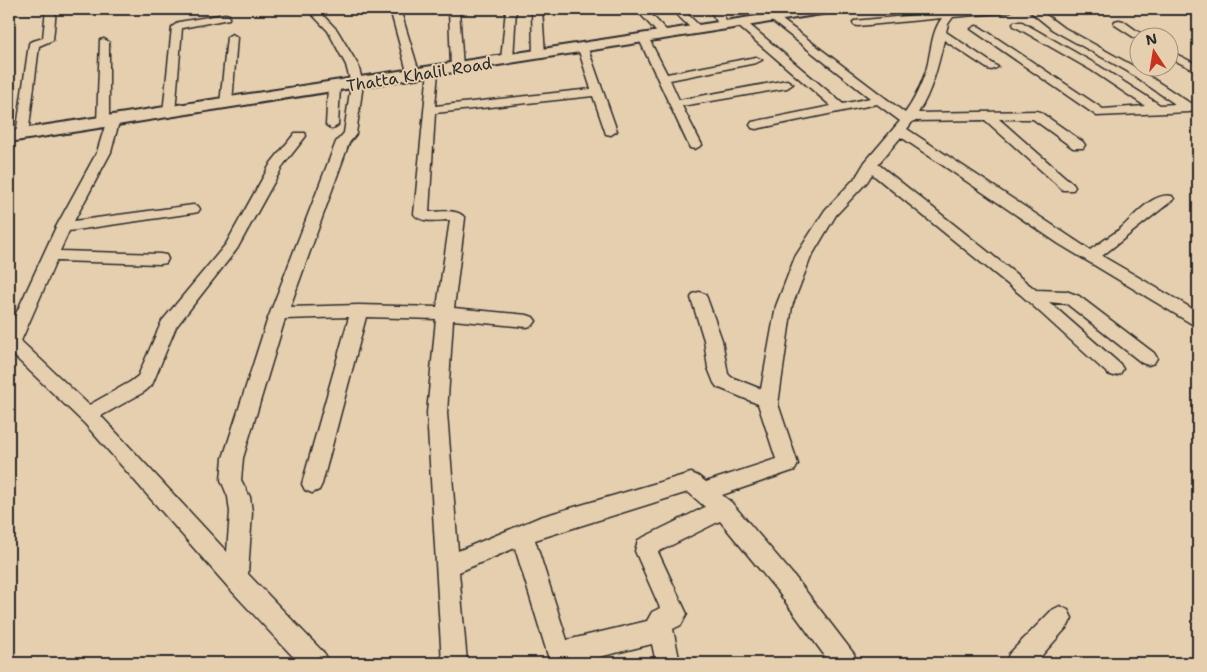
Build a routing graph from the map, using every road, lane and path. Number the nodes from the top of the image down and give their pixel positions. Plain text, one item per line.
1 (51, 9) edge
2 (195, 9) edge
3 (312, 9) edge
4 (395, 9) edge
5 (454, 9) edge
6 (511, 9) edge
7 (538, 9) edge
8 (641, 9) edge
9 (676, 9) edge
10 (714, 9) edge
11 (828, 9) edge
12 (1009, 9) edge
13 (1032, 9) edge
14 (952, 12) edge
15 (225, 17) dead end
16 (773, 18) junction
17 (201, 21) junction
18 (858, 23) dead end
19 (1119, 23) dead end
20 (733, 24) junction
21 (1018, 24) dead end
22 (976, 29) dead end
23 (699, 30) junction
24 (1130, 30) edge
25 (940, 33) junction
26 (665, 35) junction
27 (232, 37) dead end
28 (644, 39) junction
29 (104, 42) dead end
30 (583, 48) junction
31 (539, 55) junction
32 (1180, 59) edge
33 (507, 60) junction
34 (756, 60) dead end
35 (992, 67) dead end
36 (457, 68) junction
37 (1198, 69) edge
38 (432, 72) junction
39 (414, 75) junction
40 (663, 78) junction
41 (357, 84) junction
42 (786, 84) dead end
43 (334, 87) junction
44 (598, 92) junction
45 (880, 100) junction
46 (226, 104) junction
47 (675, 104) junction
48 (1193, 106) edge
49 (840, 108) junction
50 (1156, 108) junction
51 (430, 110) junction
52 (169, 113) junction
53 (1198, 114) edge
54 (987, 116) junction
55 (108, 122) junction
56 (906, 122) junction
57 (332, 125) dead end
58 (756, 125) dead end
59 (611, 131) dead end
60 (15, 136) edge
61 (300, 136) dead end
62 (695, 145) dead end
63 (1078, 145) dead end
64 (870, 165) junction
65 (1068, 186) dead end
66 (1167, 199) dead end
67 (193, 209) dead end
68 (63, 227) junction
69 (49, 256) junction
70 (1090, 257) junction
71 (160, 259) dead end
72 (1032, 295) junction
73 (699, 298) dead end
74 (359, 311) junction
75 (279, 313) junction
76 (445, 313) junction
77 (1198, 320) edge
78 (527, 321) dead end
79 (11, 338) edge
80 (1148, 358) dead end
81 (1114, 369) dead end
82 (768, 400) junction
83 (87, 415) junction
84 (312, 484) dead end
85 (705, 492) junction
86 (723, 509) junction
87 (522, 536) junction
88 (447, 566) junction
89 (236, 579) junction
90 (1060, 618) dead end
91 (661, 630) junction
92 (316, 663) edge
93 (454, 663) edge
94 (668, 663) edge
95 (845, 663) edge
96 (1018, 663) edge

1 - 60 street
2 - 17 street
3 - 41 street
4 - 39 street
5 - 36 street
6 - 33 street
7 - 31 street
8 - 26 street
9 - 23 street
10 - 20 street
11 - 16 street, Thatta Khalil Road
12 - 14 street
13 - 48 street
14 - 18 street
14 - 25 street
15 - 17 street
16 - 20 street, Thatta Khalil Road
16 - 45 street
17 - 52 street
19 - 24 street
20 - 23 street, Thatta Khalil Road
20 - 49 street
21 - 50 street
22 - 50 street
23 - 26 street, Thatta Khalil Road
25 - 35 street
25 - 56 street
26 - 28 street, Thatta Khalil Road
27 - 46 street
28 - 30 street, Thatta Khalil Road
28 - 40 street
29 - 55 street
30 - 31 street, Thatta Khalil Road
30 - 44 street
31 - 33 street, Thatta Khalil Road
32 - 37 street
33 - 36 street, Thatta Khalil Road
34 - 40 street
36 - 38 street, Thatta Khalil Road
38 - 39 street, Thatta Khalil Road
38 - 51 street
39 - 41 street, Thatta Khalil Road
40 - 47 street
41 - 43 street, Thatta Khalil Road
41 - 75 street
42 - 47 street
43 - 46 street, Thatta Khalil Road
43 - 57 street
44 - 51 street
44 - 59 street
45 - 49 street
45 - 56 street
46 - 52 street, Thatta Khalil Road
47 - 62 street
48 - 50 street
48 - 53 street
49 - 58 street
51 - 76 street
52 - 55 street, Thatta Khalil Road
54 - 56 street
54 - 63 street
54 - 65 street
55 - 60 street, Thatta Khalil Road
55 - 68 street
56 - 64 street
56 - 70 street
61 - 83 street
64 - 72 street
64 - 82 street
66 - 70 street
67 - 68 street
68 - 69 street
69 - 71 street
69 - 79 street
70 - 77 street
72 - 80 street
72 - 81 street
73 - 82 street
74 - 75 street
74 - 76 street
74 - 84 street
75 - 89 street
76 - 78 street
76 - 88 street
79 - 83 street
82 - 85 street
83 - 89 street
85 - 86 street
85 - 87 street
86 - 91 street
86 - 95 street
87 - 88 street
87 - 91 street
88 - 93 street
89 - 92 street
90 - 96 street
91 - 94 street

